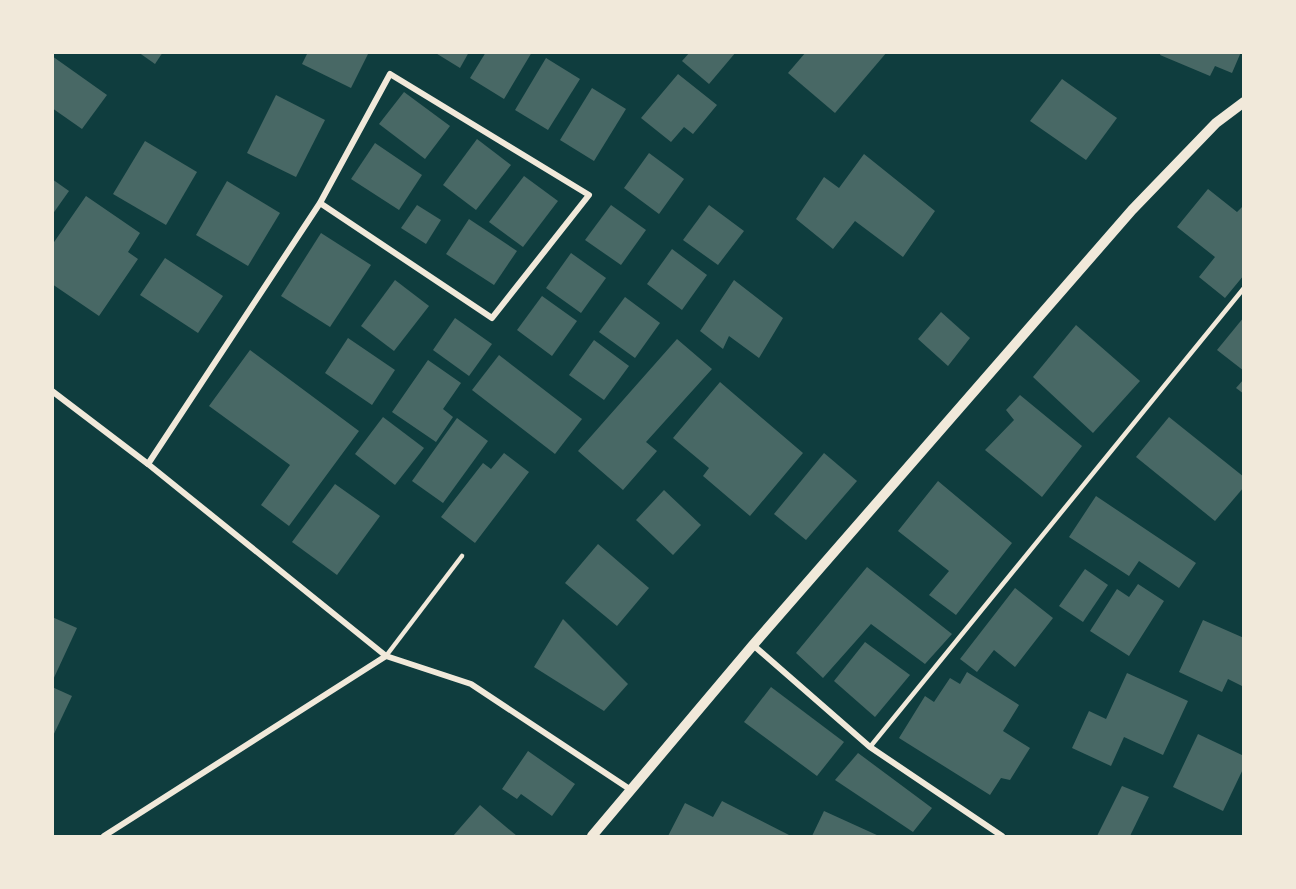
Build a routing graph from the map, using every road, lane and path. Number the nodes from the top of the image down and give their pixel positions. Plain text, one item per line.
1 (1244, 102) edge
2 (320, 203) junction
3 (1244, 288) edge
4 (52, 391) edge
5 (148, 464) junction
6 (462, 556) dead end
7 (753, 645) junction
8 (386, 656) junction
9 (870, 747) junction
10 (632, 790) junction
11 (104, 837) edge
12 (592, 837) edge
13 (1002, 837) edge

1 - 7 street
2 - 2 street
2 - 5 street
3 - 9 lane
4 - 5 street
5 - 8 street
6 - 8 lane
7 - 9 street
7 - 10 street
8 - 10 street
8 - 11 street
9 - 13 street
10 - 12 street

